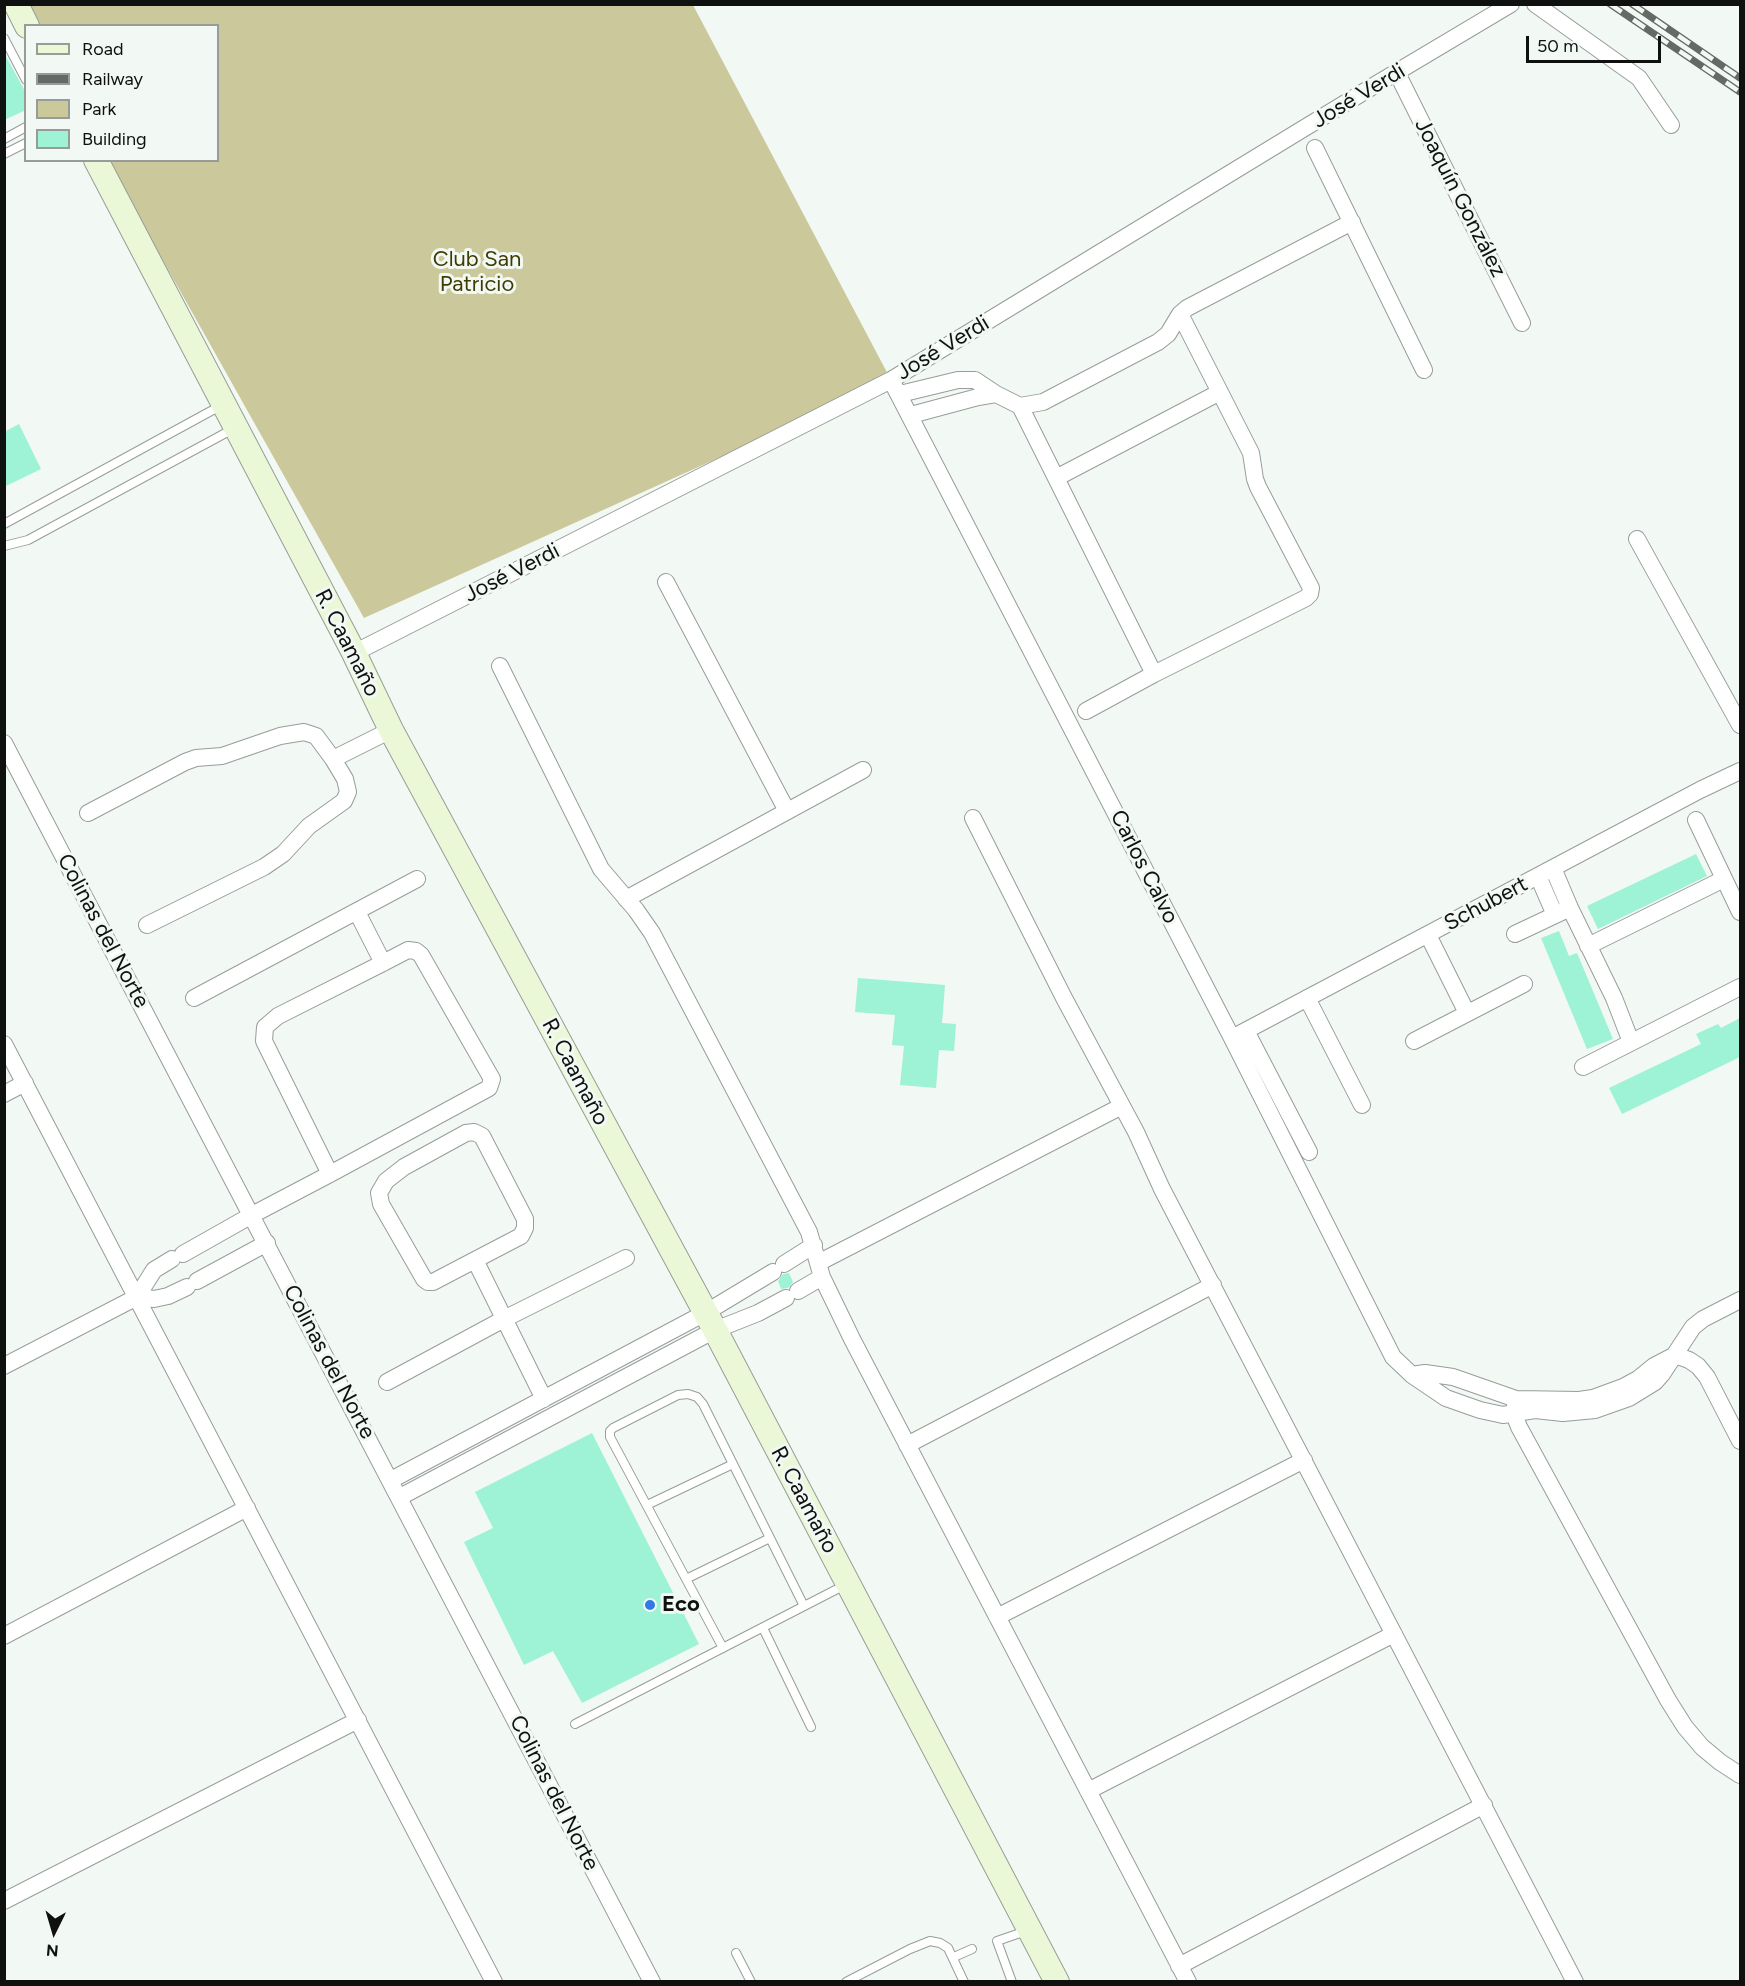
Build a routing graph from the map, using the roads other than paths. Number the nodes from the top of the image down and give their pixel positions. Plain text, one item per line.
1 (16, 4) edge
2 (1511, 4) edge
3 (1535, 4) edge
4 (26, 24) edge
5 (4, 38) edge
6 (1397, 73) junction
7 (24, 76) edge
8 (1671, 125) dead end
9 (24, 128) edge
10 (4, 139) edge
11 (24, 144) edge
12 (1315, 148) dead end
13 (4, 154) edge
14 (97, 162) edge
15 (1352, 222) junction
16 (1180, 314) junction
17 (1522, 323) dead end
18 (1424, 370) dead end
19 (896, 387) junction
20 (1220, 392) junction
21 (996, 394) junction
22 (223, 405) junction
23 (1020, 406) junction
24 (911, 415) junction
25 (235, 428) junction
26 (1056, 478) junction
27 (4, 524) edge
28 (1637, 539) dead end
29 (4, 546) edge
30 (666, 582) dead end
31 (354, 653) junction
32 (500, 666) dead end
33 (1154, 674) junction
34 (1086, 711) dead end
35 (1740, 725) edge
36 (391, 730) junction
37 (4, 743) edge
38 (333, 759) junction
39 (863, 770) dead end
40 (1740, 771) edge
41 (787, 811) junction
42 (88, 813) dead end
43 (973, 818) dead end
44 (1696, 820) dead end
45 (1553, 868) junction
46 (1538, 876) junction
47 (417, 879) dead end
48 (1724, 879) junction
49 (626, 899) junction
50 (1570, 908) junction
51 (357, 912) junction
52 (1740, 912) edge
53 (1555, 915) junction
54 (147, 925) dead end
55 (1515, 934) dead end
56 (1428, 935) junction
57 (1588, 946) junction
58 (383, 963) junction
59 (1524, 984) dead end
60 (1740, 987) edge
61 (194, 998) dead end
62 (1307, 998) junction
63 (1467, 1013) junction
64 (1239, 1034) junction
65 (1414, 1041) dead end
66 (1631, 1042) junction
67 (4, 1044) edge
68 (1583, 1067) dead end
69 (25, 1083) junction
70 (4, 1094) edge
71 (1362, 1105) dead end
72 (1122, 1106) junction
73 (1309, 1152) dead end
74 (330, 1174) junction
75 (252, 1215) junction
76 (267, 1243) junction
77 (814, 1245) junction
78 (626, 1258) dead end
79 (475, 1260) junction
80 (820, 1270) junction
81 (1213, 1285) junction
82 (136, 1297) junction
83 (1740, 1300) edge
84 (504, 1319) junction
85 (710, 1322) junction
86 (1675, 1355) junction
87 (4, 1366) edge
88 (387, 1382) dead end
89 (544, 1399) junction
90 (1515, 1407) junction
91 (1740, 1441) edge
92 (908, 1445) junction
93 (1304, 1460) junction
94 (733, 1464) junction
95 (391, 1480) junction
96 (400, 1497) junction
97 (647, 1505) junction
98 (247, 1508) junction
99 (770, 1538) junction
100 (686, 1579) junction
101 (848, 1583) junction
102 (804, 1606) junction
103 (997, 1617) junction
104 (763, 1628) junction
105 (1394, 1634) junction
106 (4, 1636) edge
107 (723, 1648) junction
108 (358, 1720) junction
109 (575, 1724) dead end
110 (811, 1727) dead end
111 (1740, 1774) edge
112 (1088, 1791) junction
113 (1484, 1804) junction
114 (4, 1900) edge
115 (1030, 1929) junction
116 (972, 1949) dead end
117 (736, 1953) dead end
118 (954, 1957) junction
119 (1179, 1966) junction
120 (494, 1982) edge
121 (652, 1982) edge
122 (751, 1982) edge
123 (846, 1982) edge
124 (964, 1982) edge
125 (1012, 1982) edge
126 (1057, 1982) edge
127 (1188, 1982) edge
128 (1575, 1982) edge

1 - 4 street
2 - 6 street, José Verdi
3 - 8 street
5 - 7 lane
6 - 17 street, Joaquín González
6 - 19 street, José Verdi
9 - 10 lane
11 - 13 lane
12 - 15 street
14 - 22 street, R. Caamaño
15 - 16 street
15 - 18 street
16 - 20 street
16 - 23 street
19 - 21 street
19 - 24 street, Carlos Calvo
19 - 31 street, José Verdi
20 - 26 street
20 - 33 street
21 - 23 street
21 - 24 street
22 - 25 street, R. Caamaño
22 - 27 lane
23 - 26 street
24 - 64 street, Carlos Calvo
25 - 29 lane
25 - 31 street, R. Caamaño
26 - 33 street
28 - 35 street
30 - 41 street
31 - 36 street, R. Caamaño
32 - 49 street
33 - 34 street
36 - 38 street
36 - 85 street, R. Caamaño
37 - 75 street, Colinas del Norte
38 - 42 street
38 - 54 street
39 - 41 street
40 - 45 street, Schubert
41 - 49 street
43 - 72 street
44 - 48 street
45 - 46 street, Schubert
45 - 50 street
46 - 53 street
46 - 56 street, Schubert
47 - 51 street
48 - 52 street
48 - 57 street
49 - 77 street
50 - 53 street
50 - 57 street
51 - 58 street
51 - 61 street
53 - 55 street
56 - 62 street, Schubert
56 - 63 street
57 - 66 street
58 - 74 street
58 - 74 street
59 - 63 street
60 - 66 street
62 - 64 street, Schubert
62 - 71 street
63 - 65 street
64 - 73 street
64 - 90 street, Carlos Calvo
66 - 68 street
67 - 69 street
69 - 70 street
69 - 82 street
72 - 80 street
72 - 81 street
74 - 75 street
75 - 76 street, Colinas del Norte
75 - 82 street
76 - 82 street
76 - 95 street, Colinas del Norte
77 - 80 street
77 - 85 street
78 - 84 street
79 - 79 street
79 - 84 street
80 - 85 street
80 - 92 street
81 - 92 street
81 - 93 street
82 - 87 street
82 - 98 street
83 - 86 street, Carlos Calvo
84 - 88 street
84 - 89 street
85 - 89 street
85 - 96 street
85 - 101 street, R. Caamaño
86 - 90 street, Carlos Calvo
86 - 91 street
89 - 95 street
90 - 111 street
92 - 103 street
93 - 103 street
93 - 105 street
94 - 97 lane
94 - 97 lane
94 - 99 lane
95 - 96 street, Colinas del Norte
96 - 121 street, Colinas del Norte
97 - 100 lane
98 - 106 street
98 - 108 street
99 - 100 lane
99 - 102 lane
100 - 107 lane
101 - 102 lane
101 - 115 street, R. Caamaño
102 - 104 lane
103 - 112 street
104 - 107 lane
104 - 110 lane
105 - 112 street
105 - 113 street
107 - 109 lane
108 - 114 street
108 - 120 street
112 - 119 street
113 - 119 street
113 - 128 street
115 - 125 lane
115 - 126 street, R. Caamaño
116 - 118 lane
117 - 122 lane
118 - 123 lane
118 - 124 lane
119 - 127 street

